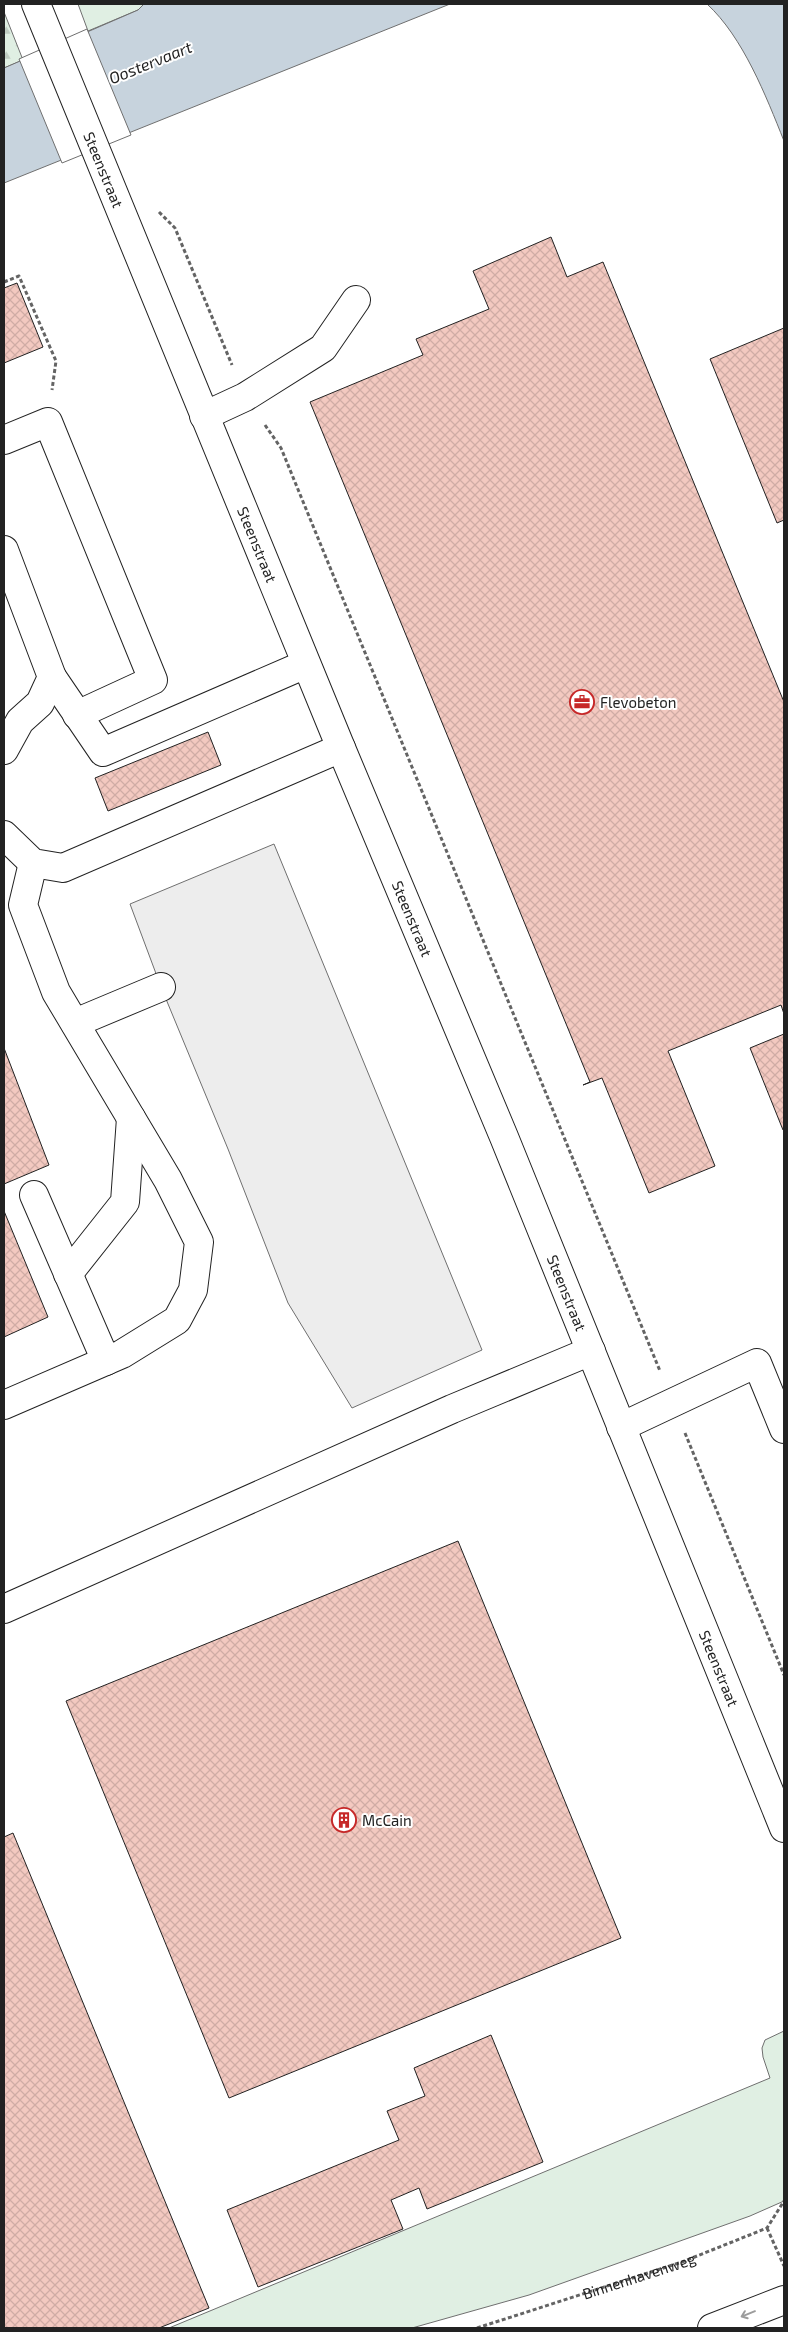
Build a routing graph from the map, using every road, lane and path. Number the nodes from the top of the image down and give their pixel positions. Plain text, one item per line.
1 (37, 7) edge
2 (155, 207) dead end
3 (4, 282) edge
4 (356, 300) dead end
5 (245, 397) junction
6 (204, 416) junction
7 (48, 422) junction
8 (4, 440) edge
9 (4, 550) edge
10 (306, 664) junction
11 (52, 677) junction
12 (77, 715) junction
13 (341, 748) junction
14 (4, 750) edge
15 (4, 834) edge
16 (33, 863) junction
17 (161, 987) dead end
18 (75, 1023) junction
19 (131, 1118) junction
20 (34, 1195) dead end
21 (68, 1274) junction
22 (591, 1350) junction
23 (106, 1361) junction
24 (673, 1402) junction
25 (4, 1406) edge
26 (621, 1426) junction
27 (784, 1429) edge
28 (4, 1609) edge
29 (784, 1674) edge
30 (784, 1828) edge
31 (784, 2201) edge
32 (767, 2228) junction
33 (784, 2267) edge
34 (784, 2300) edge
35 (477, 2328) edge
36 (712, 2328) edge

1 - 6 street, Steenstraat
2 - 5 path
3 - 7 path
4 - 5 street
5 - 6 street
5 - 24 path
6 - 10 street, Steenstraat
7 - 8 street
7 - 12 street
9 - 11 street
10 - 12 street
10 - 13 street, Steenstraat
11 - 12 street
11 - 14 street
13 - 16 street
13 - 22 street, Steenstraat
15 - 16 street
16 - 18 street
17 - 18 street
18 - 19 street
19 - 21 street
19 - 23 street
20 - 21 street
21 - 23 street
22 - 26 street, Steenstraat
22 - 28 street
23 - 25 street
24 - 26 street
24 - 27 street
24 - 29 path
26 - 30 street, Steenstraat
31 - 32 path
32 - 33 path
32 - 35 path, Binnenhavenweg
34 -> 36 street

